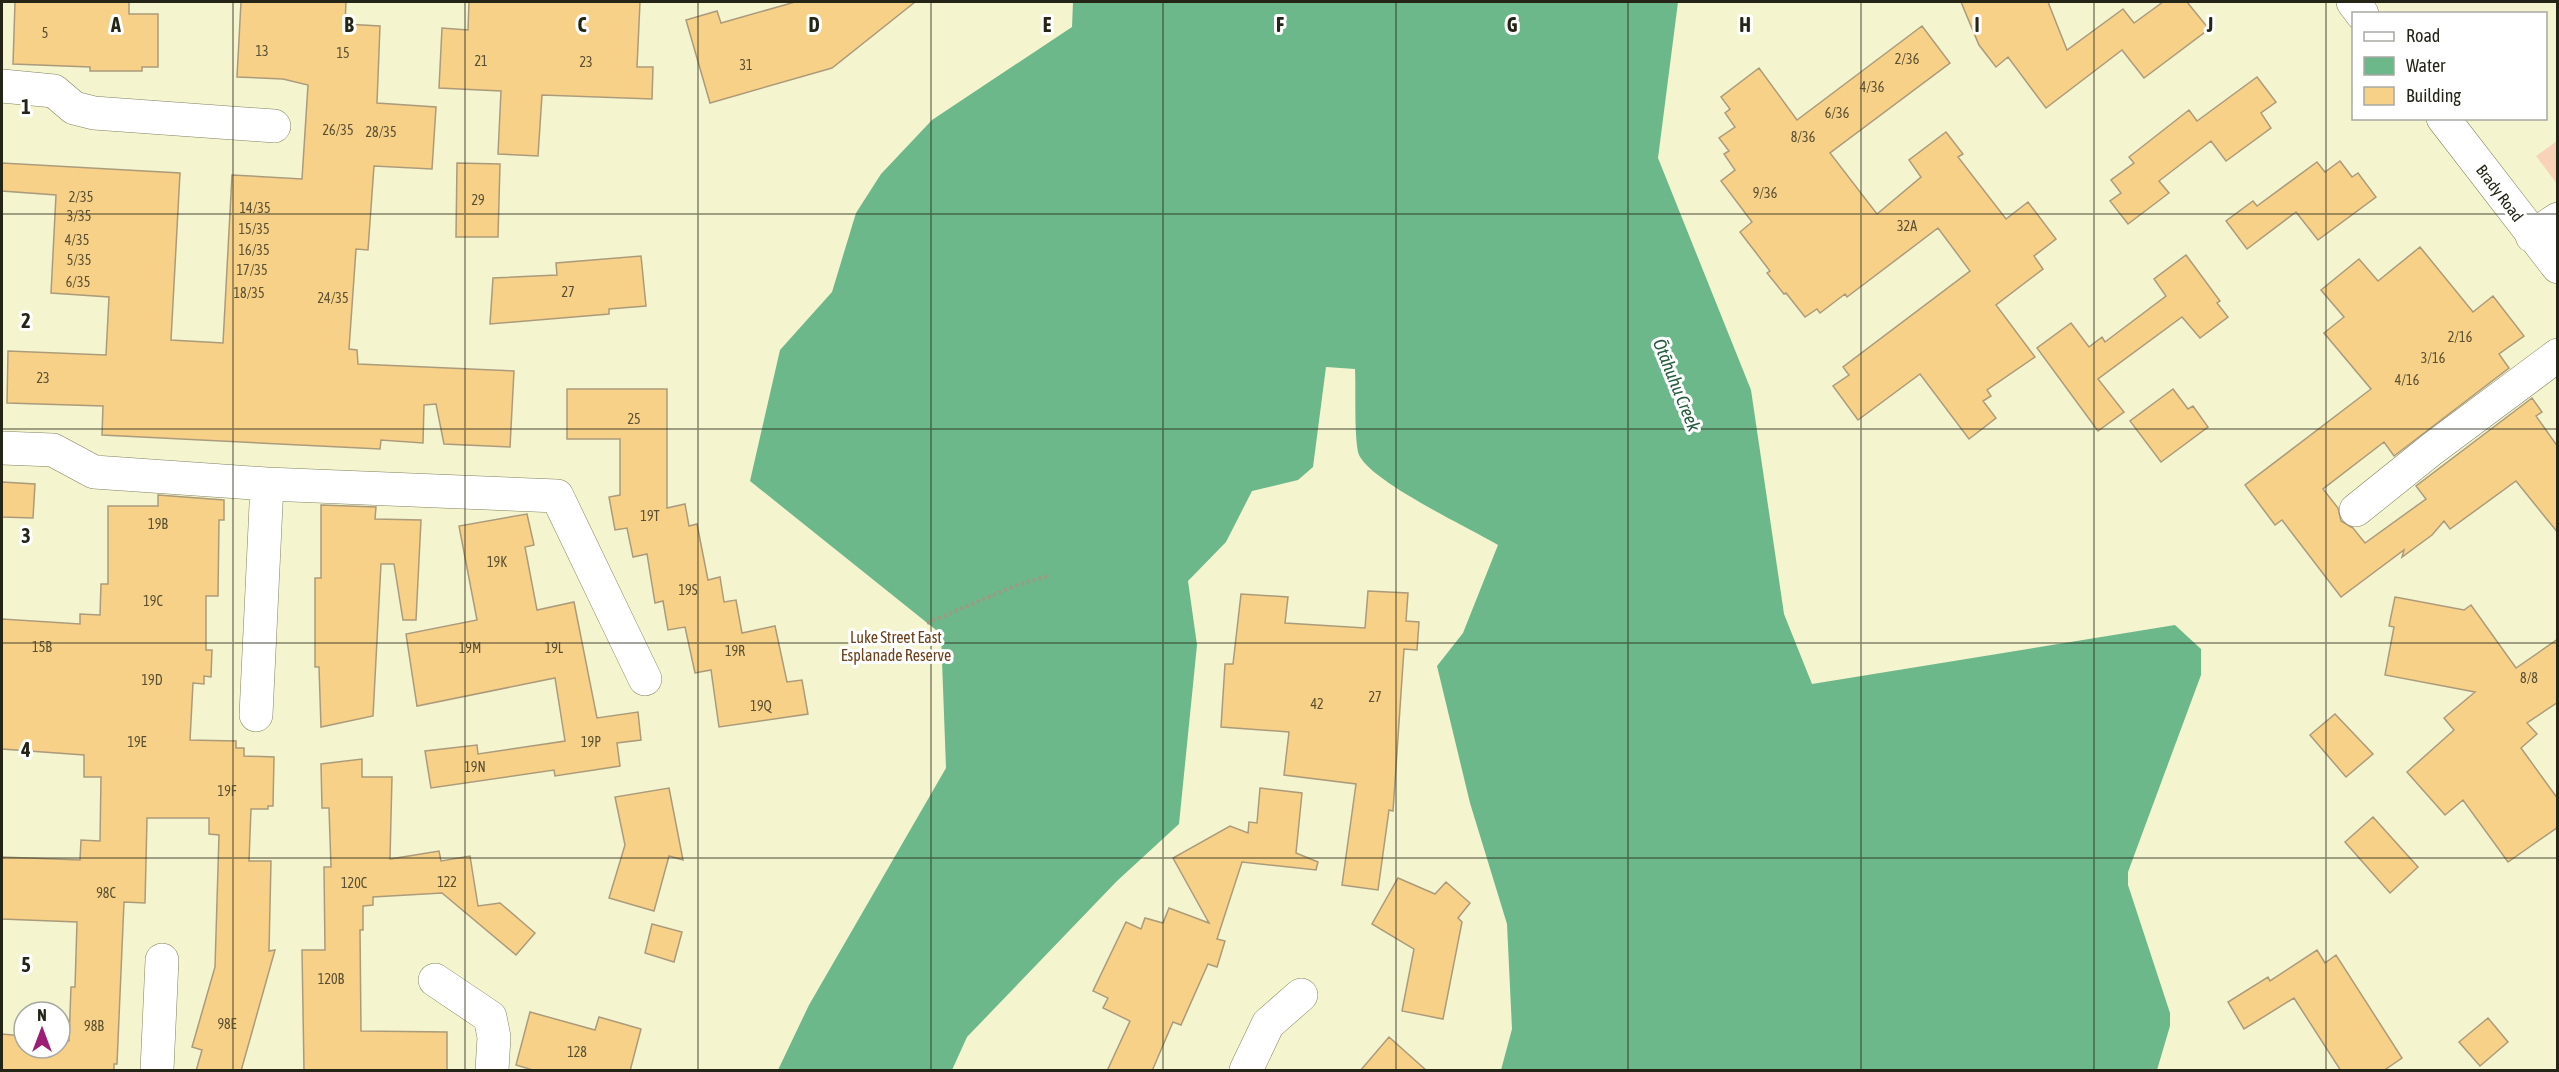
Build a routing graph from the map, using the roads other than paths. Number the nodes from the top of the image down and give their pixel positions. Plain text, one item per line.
1 (2, 87) edge
2 (2445, 120) edge
3 (274, 126) dead end
4 (2545, 227) edge
5 (2558, 267) edge
6 (2558, 355) edge
7 (2, 448) edge
8 (267, 484) junction
9 (2356, 510) dead end
10 (645, 679) dead end
11 (256, 715) dead end
12 (162, 960) dead end
13 (435, 980) dead end
14 (1302, 995) dead end
15 (157, 1071) edge
16 (492, 1071) edge
17 (1246, 1071) edge

1 - 3 street
2 - 4 street, Brady Road
4 - 5 street, Brady Road
6 - 9 street
7 - 8 street
8 - 10 street
8 - 11 street
12 - 15 street
13 - 16 street
14 - 17 street

